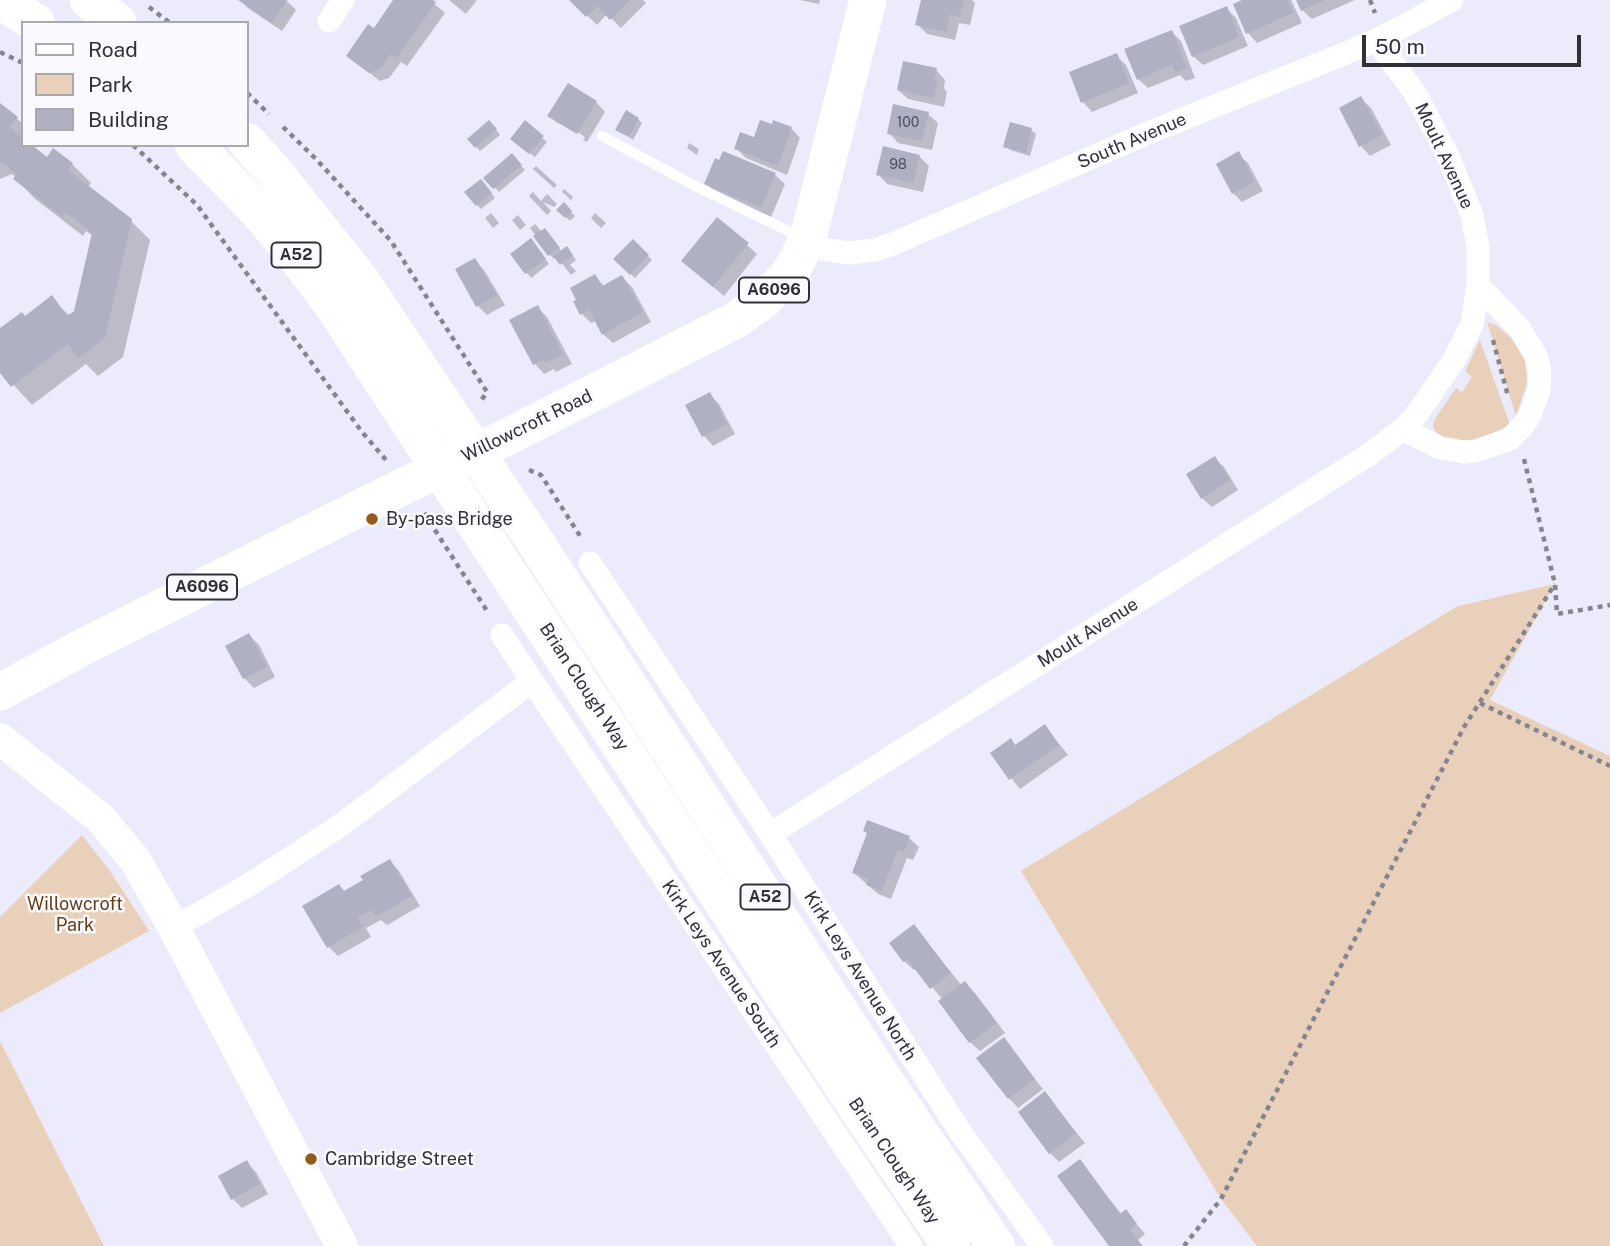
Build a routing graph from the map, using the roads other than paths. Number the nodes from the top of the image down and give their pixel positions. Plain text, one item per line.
1 (0, 0) edge
2 (89, 0) edge
3 (343, 0) edge
4 (868, 0) edge
5 (1452, 0) edge
6 (33, 21) edge
7 (115, 21) edge
8 (329, 21) dead end
9 (1376, 40) junction
10 (602, 136) dead end
11 (248, 143) edge
12 (196, 147) edge
13 (806, 242) junction
14 (1479, 285) junction
15 (397, 367) junction
16 (1403, 429) junction
17 (590, 563) dead end
18 (502, 635) road end
19 (532, 681) junction
20 (0, 692) edge
21 (0, 739) edge
22 (770, 834) junction
23 (174, 928) junction
24 (342, 1246) edge
25 (911, 1246) edge
26 (951, 1246) edge
27 (996, 1246) edge
28 (1042, 1246) edge

1 - 6 highway
2 - 7 highway
3 - 8 street
4 - 13 main road, Willowcroft Road / A6096
5 - 9 street, South Avenue
9 - 13 street, South Avenue
9 - 14 street, Moult Avenue
10 - 13 lane
11 - 15 highway, Brian Clough Way / A52
12 - 15 highway, Brian Clough Way / A52
13 - 20 main road, Willowcroft Road / A6096
14 - 16 street, Moult Avenue
14 - 16 street
15 - 26 highway, Brian Clough Way / A52
15 - 27 highway, Brian Clough Way / A52
16 - 22 street, Moult Avenue
17 - 22 street, Kirk Leys Avenue North
18 - 19 street, Kirk Leys Avenue South
19 - 23 street
19 - 25 street, Kirk Leys Avenue South
21 - 23 street
22 - 28 street, Kirk Leys Avenue North
23 - 24 street

